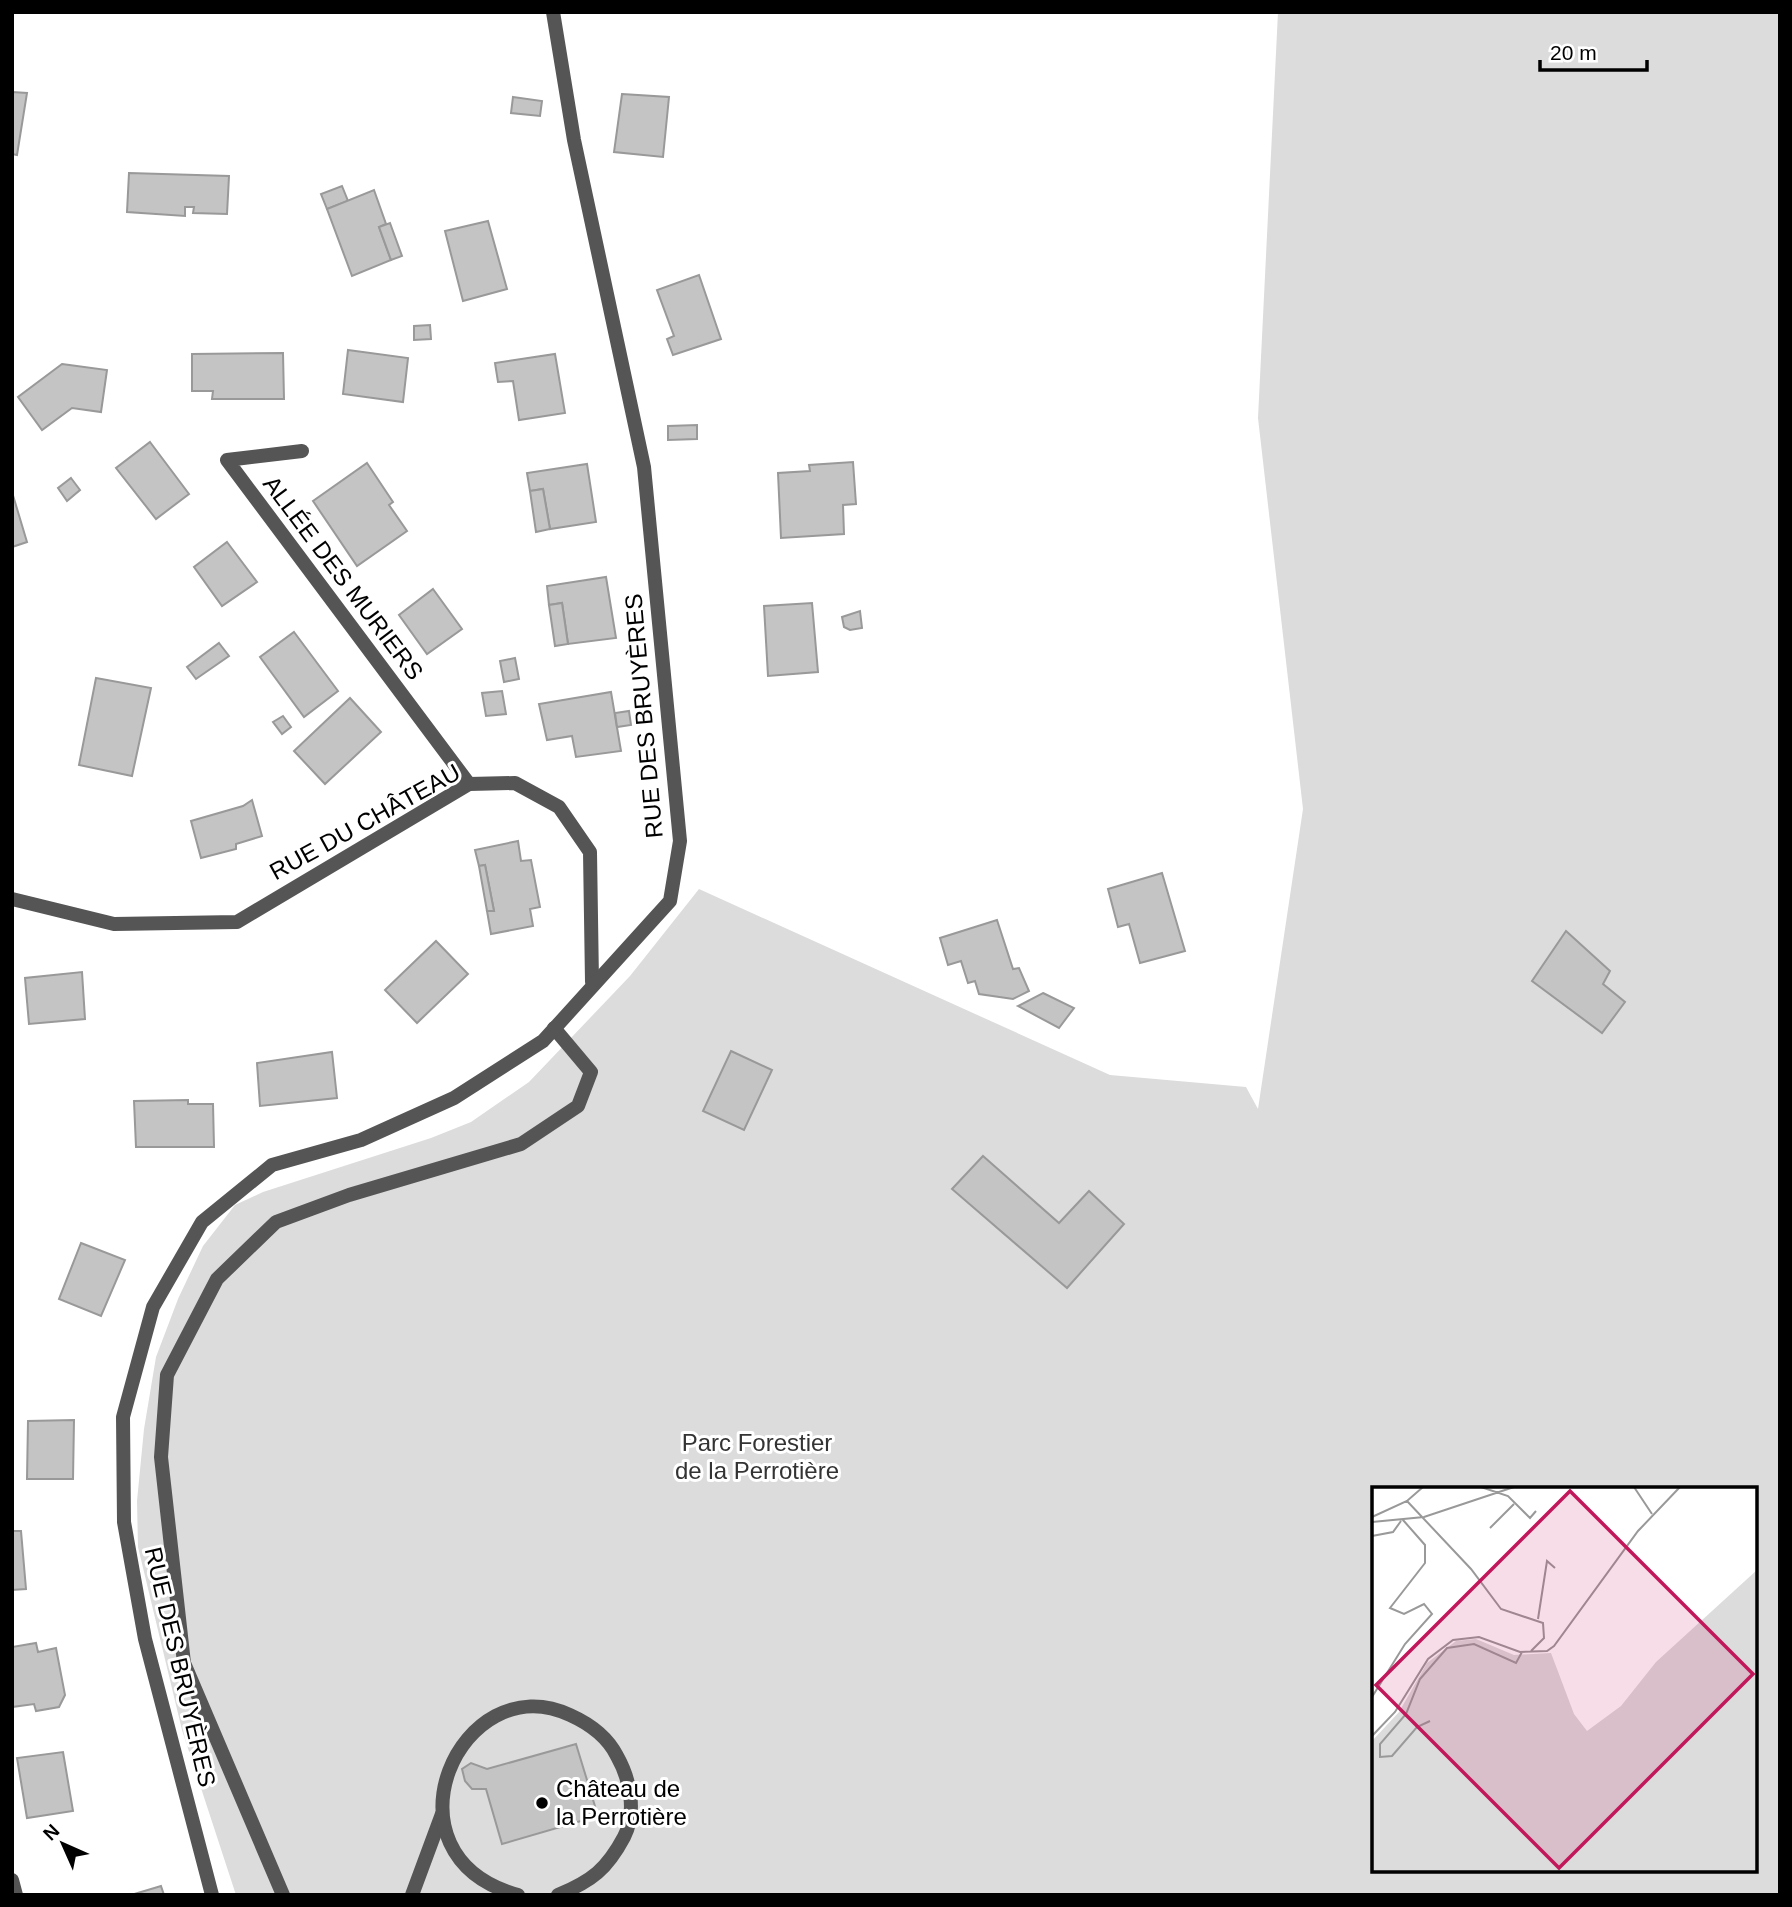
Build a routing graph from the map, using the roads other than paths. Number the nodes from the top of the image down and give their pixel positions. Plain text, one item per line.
1 (553, 12) edge
2 (302, 451) dead end
3 (469, 785) junction
4 (12, 899) edge
5 (593, 982) junction
6 (554, 1028) junction
7 (442, 1814) junction
8 (12, 1880) edge
9 (16, 1895) edge
10 (212, 1895) edge
11 (283, 1895) edge
12 (412, 1895) edge
13 (518, 1895) edge
14 (558, 1895) edge

1 - 5 street, RUE DES BRUYÈRES
2 - 3 street, ALLÉE DES MURIERS
3 - 4 street, RUE DU CHÂTEAU
3 - 5 street, RUE DU CHÂTEAU
5 - 6 street, RUE DES BRUYÈRES
6 - 10 street, RUE DES BRUYÈRES
6 - 11 street
7 - 12 street
7 - 13 street
7 - 14 street
8 - 9 street

